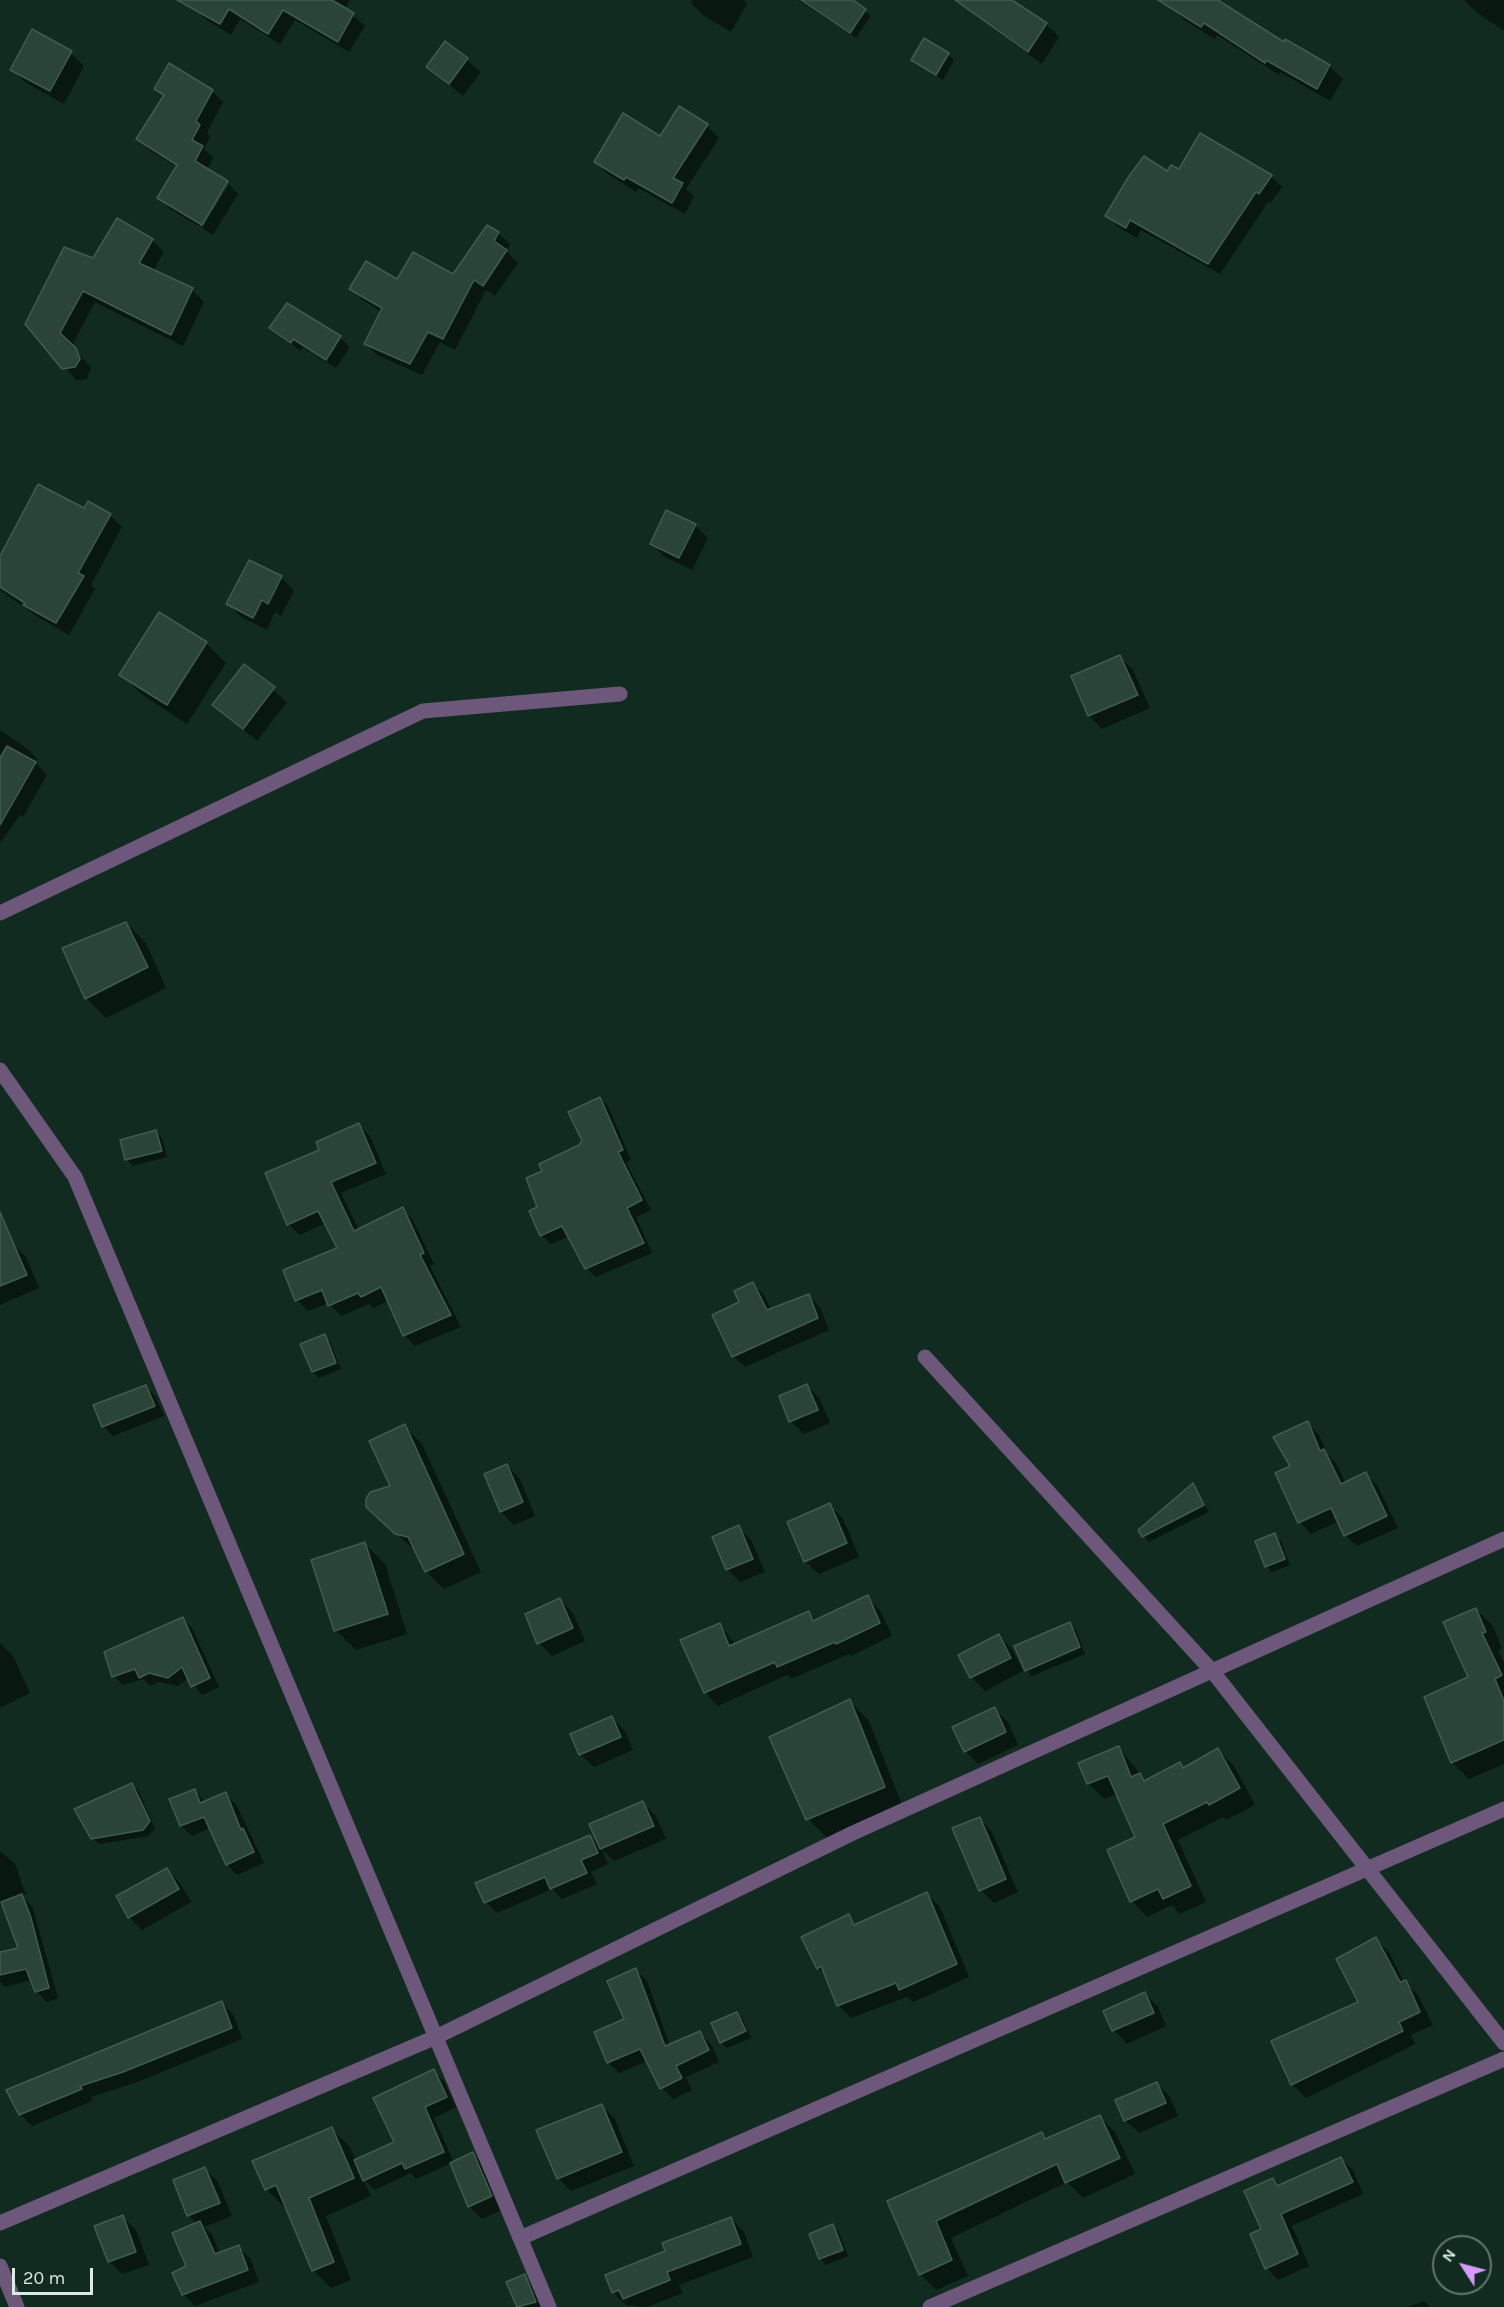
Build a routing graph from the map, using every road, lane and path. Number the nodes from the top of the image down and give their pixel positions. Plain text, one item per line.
1 (620, 694) dead end
2 (0, 913) edge
3 (0, 1070) edge
4 (925, 1357) dead end
5 (1504, 1539) edge
6 (1213, 1672) junction
7 (1504, 1809) edge
8 (1367, 1868) junction
9 (436, 2037) junction
10 (1504, 2043) edge
11 (1504, 2059) edge
12 (0, 2223) edge
13 (520, 2238) junction
14 (0, 2266) edge
15 (17, 2307) edge
16 (549, 2307) edge
17 (930, 2307) edge

1 - 2 street
3 - 9 street
4 - 6 street
5 - 6 street
6 - 8 street
6 - 9 street
7 - 8 street
8 - 10 street
8 - 13 street
9 - 12 street
9 - 13 street
11 - 17 street
13 - 16 street
14 - 15 street

